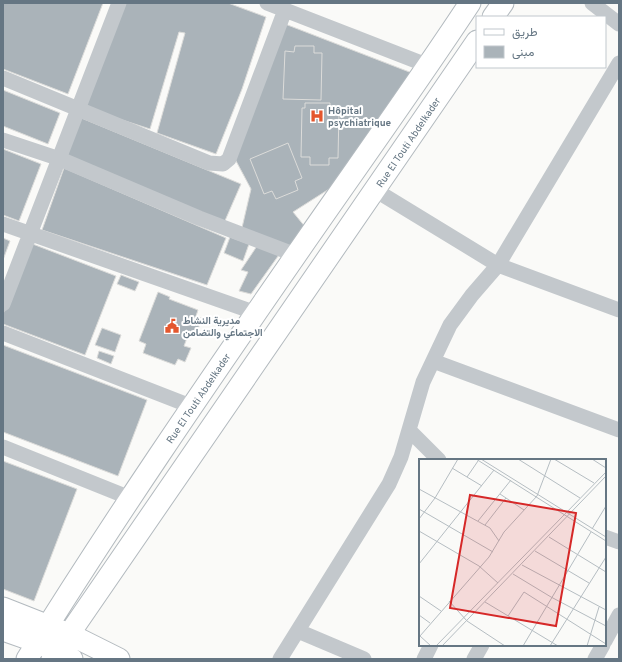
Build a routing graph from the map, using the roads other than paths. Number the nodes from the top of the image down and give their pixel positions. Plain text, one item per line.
1 (119, 3) edge
2 (267, 3) edge
3 (470, 3) edge
4 (503, 3) edge
5 (592, 3) edge
6 (285, 10) junction
7 (494, 16) edge
8 (619, 24) edge
9 (476, 41) edge
10 (619, 63) edge
11 (429, 66) junction
12 (3, 78) edge
13 (78, 109) junction
14 (3, 140) edge
15 (60, 159) junction
16 (375, 190) junction
17 (3, 224) edge
18 (32, 232) junction
19 (296, 255) junction
20 (498, 265) junction
21 (3, 304) edge
22 (619, 310) edge
23 (256, 312) junction
24 (3, 334) edge
25 (433, 361) junction
26 (193, 406) junction
27 (409, 430) junction
28 (619, 430) edge
29 (3, 447) edge
30 (438, 459) edge
31 (130, 498) junction
32 (606, 537) edge
33 (619, 542) edge
34 (3, 608) edge
35 (619, 615) edge
36 (49, 625) junction
37 (3, 630) edge
38 (298, 631) junction
39 (69, 634) junction
40 (606, 639) edge
41 (430, 646) edge
42 (481, 646) edge
43 (602, 646) edge
44 (32, 651) edge
45 (60, 657) edge
46 (119, 659) edge
47 (280, 659) edge
48 (364, 659) edge
49 (424, 659) edge
50 (474, 659) edge
51 (595, 659) edge

1 - 13 street
2 - 6 street
3 - 11 street, Rue El Touti Abdelkader
4 - 7 street
5 - 8 street
6 - 11 street
6 - 13 street
9 - 16 street, Rue El Touti Abdelkader
10 - 20 street
11 - 19 street, Rue El Touti Abdelkader
12 - 13 street
13 - 15 street
14 - 15 street
15 - 18 street
15 - 19 street
16 - 20 street
16 - 39 street, Rue El Touti Abdelkader
17 - 18 street
18 - 21 street
18 - 23 street
19 - 23 street, Rue El Touti Abdelkader
20 - 22 street
20 - 25 street
23 - 26 street, Rue El Touti Abdelkader
24 - 26 street
25 - 27 street
25 - 28 street
26 - 31 street, Rue El Touti Abdelkader
27 - 30 street
27 - 38 street
29 - 31 street
31 - 36 street, Rue El Touti Abdelkader
32 - 33 street
34 - 36 street
35 - 40 street
36 - 39 street
36 - 44 street, Rue El Touti Abdelkader
37 - 44 street
38 - 47 street
38 - 48 street
39 - 45 street, Rue El Touti Abdelkader
39 - 46 street
41 - 49 street
42 - 50 street
43 - 51 street
44 - 45 street

